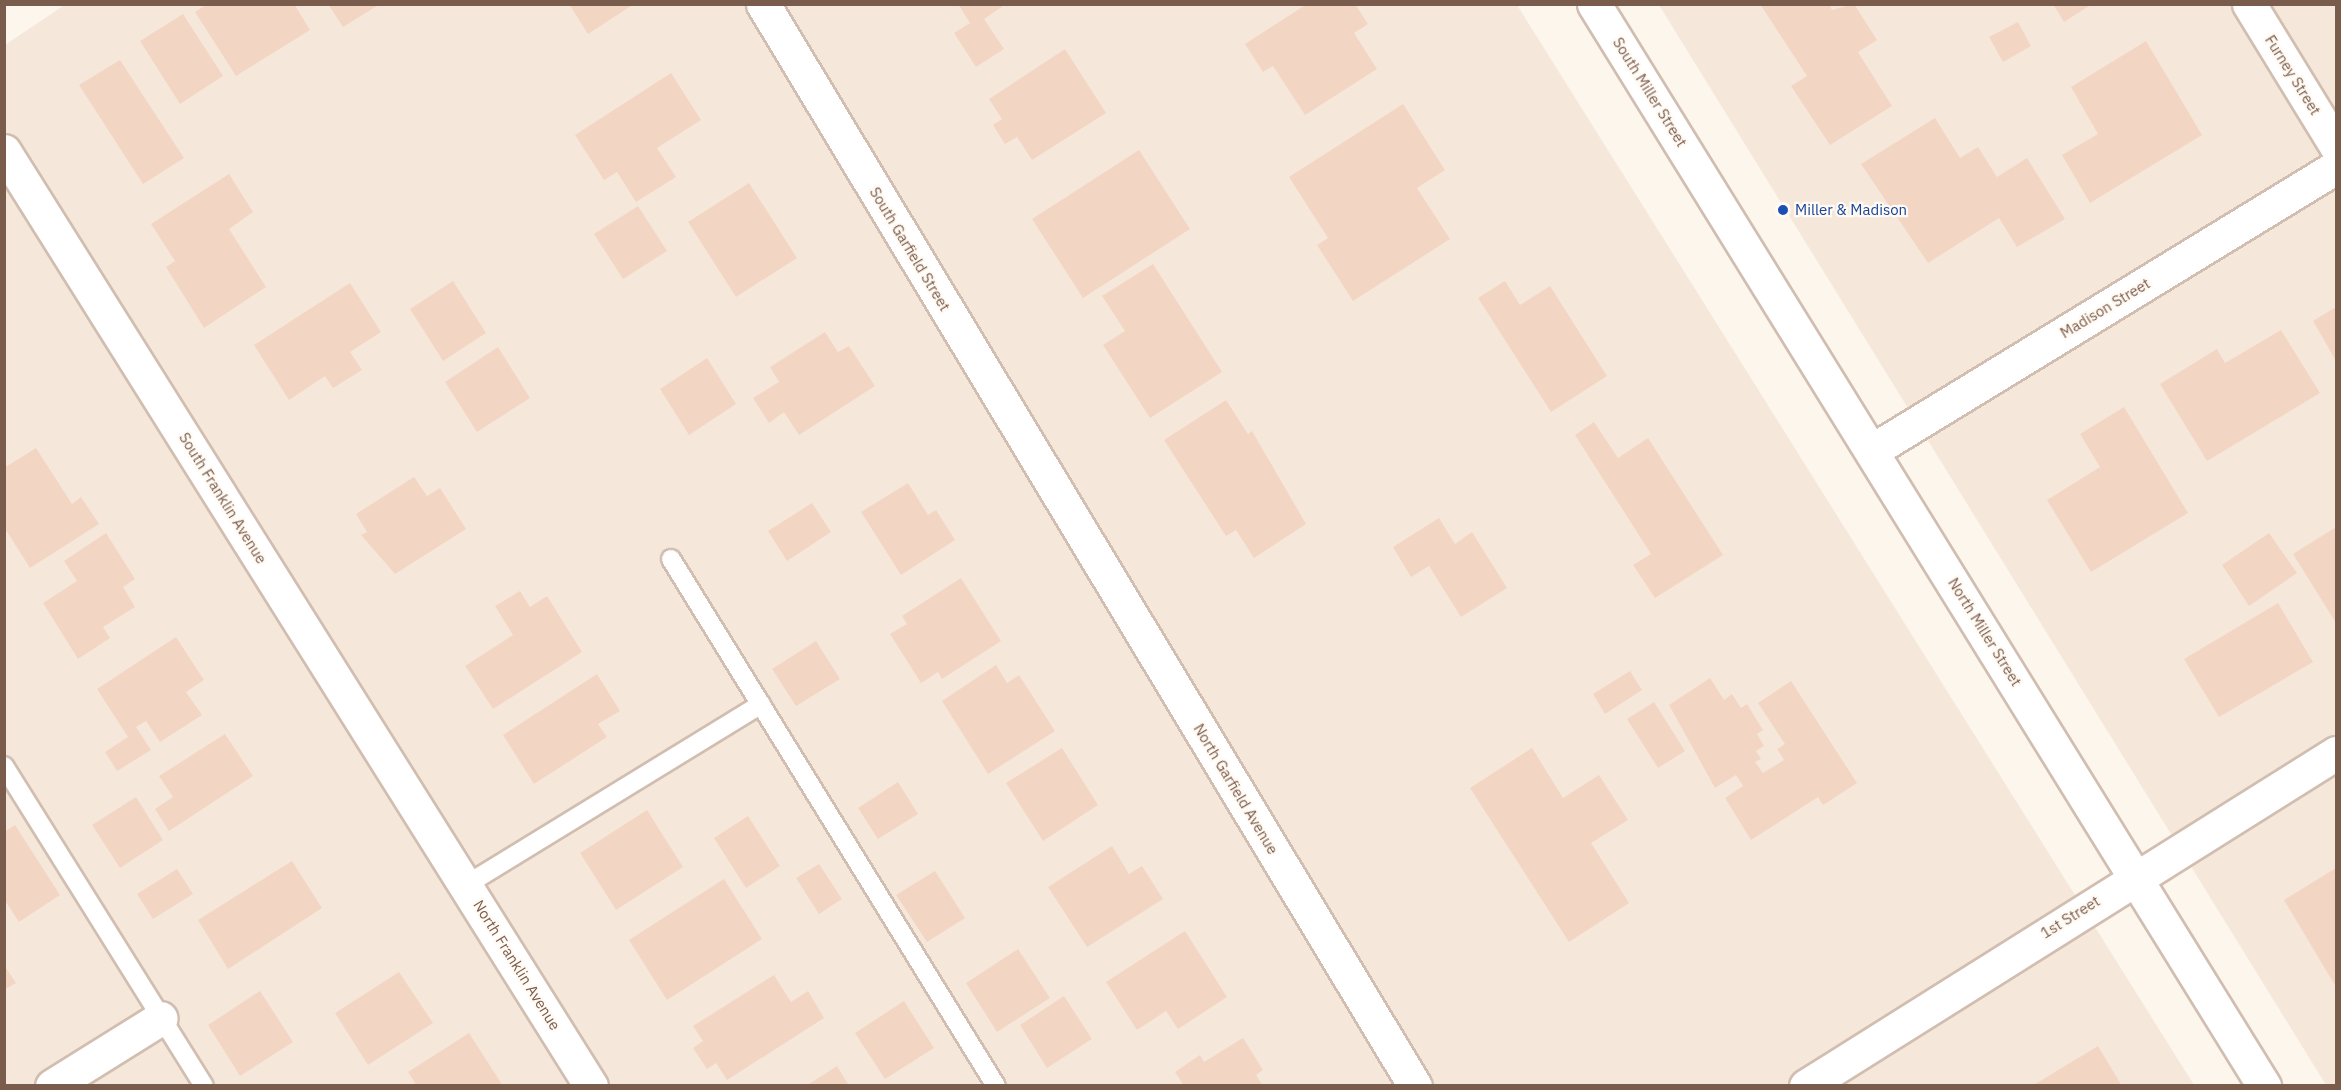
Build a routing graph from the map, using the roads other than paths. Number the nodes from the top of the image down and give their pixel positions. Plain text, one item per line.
1 (763, 4) edge
2 (1594, 4) edge
3 (2249, 4) edge
4 (2337, 146) edge
5 (4, 151) edge
6 (2337, 167) edge
7 (1705, 179) joint
8 (1873, 450) junction
9 (1058, 494) joint
10 (671, 559) dead end
11 (761, 704) junction
12 (2337, 753) edge
13 (4, 766) edge
14 (441, 845) joint
15 (2136, 876) junction
16 (466, 885) junction
17 (161, 1018) junction
18 (1818, 1082) edge
19 (52, 1086) edge
20 (204, 1086) edge
21 (591, 1086) edge
22 (996, 1086) edge
23 (1415, 1086) edge
24 (2264, 1086) edge

1 - 9 street, South Garfield Street
2 - 7 street, South Miller Street
3 - 4 street, Furney Street
5 - 14 street, South Franklin Avenue
6 - 8 street, Madison Street
7 - 8 street, North Miller Street
8 - 15 street, North Miller Street
9 - 23 street, North Garfield Avenue
10 - 11 lane
11 - 16 lane
11 - 22 lane
12 - 15 street, 1st Street
13 - 17 lane
14 - 16 street, North Franklin Avenue
15 - 18 street, 1st Street
15 - 24 street, North Miller Street
16 - 21 street, North Franklin Avenue
17 - 19 street
17 - 20 lane

